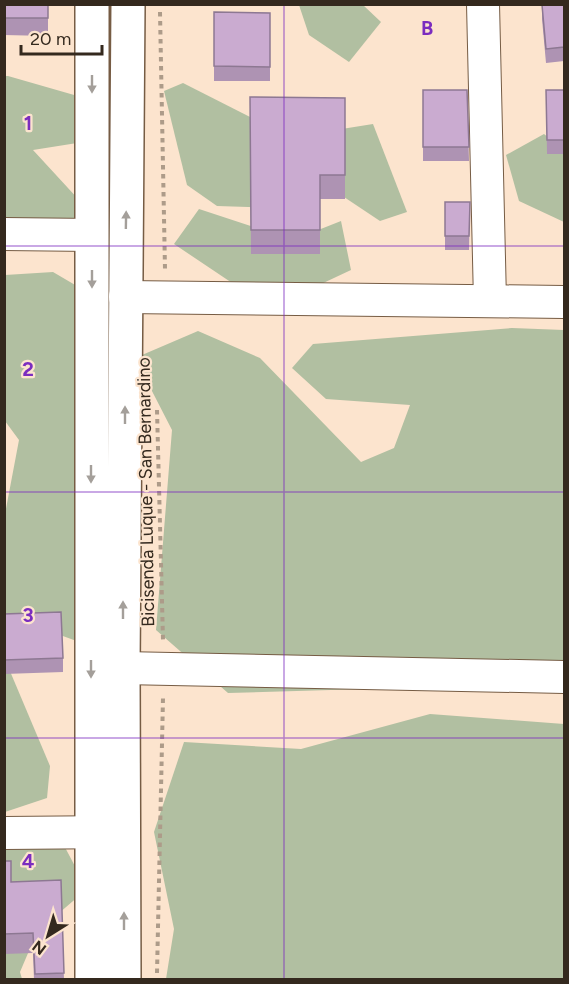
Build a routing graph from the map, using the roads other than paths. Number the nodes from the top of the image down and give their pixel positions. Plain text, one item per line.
1 (92, 4) edge
2 (128, 4) edge
3 (483, 4) edge
4 (4, 234) edge
5 (92, 235) junction
6 (125, 297) junction
7 (490, 302) junction
8 (564, 302) edge
9 (123, 668) junction
10 (564, 677) edge
11 (108, 832) junction
12 (4, 833) edge
13 (92, 980) edge
14 (124, 980) edge

1 -> 5 main road
6 -> 2 main road
3 - 7 street
4 - 5 street
5 -> 11 main road
6 - 7 street
9 -> 6 main road
7 - 8 street
9 - 10 street
9 - 11 main road
11 - 12 street
11 - 13 main road
14 -> 11 main road

